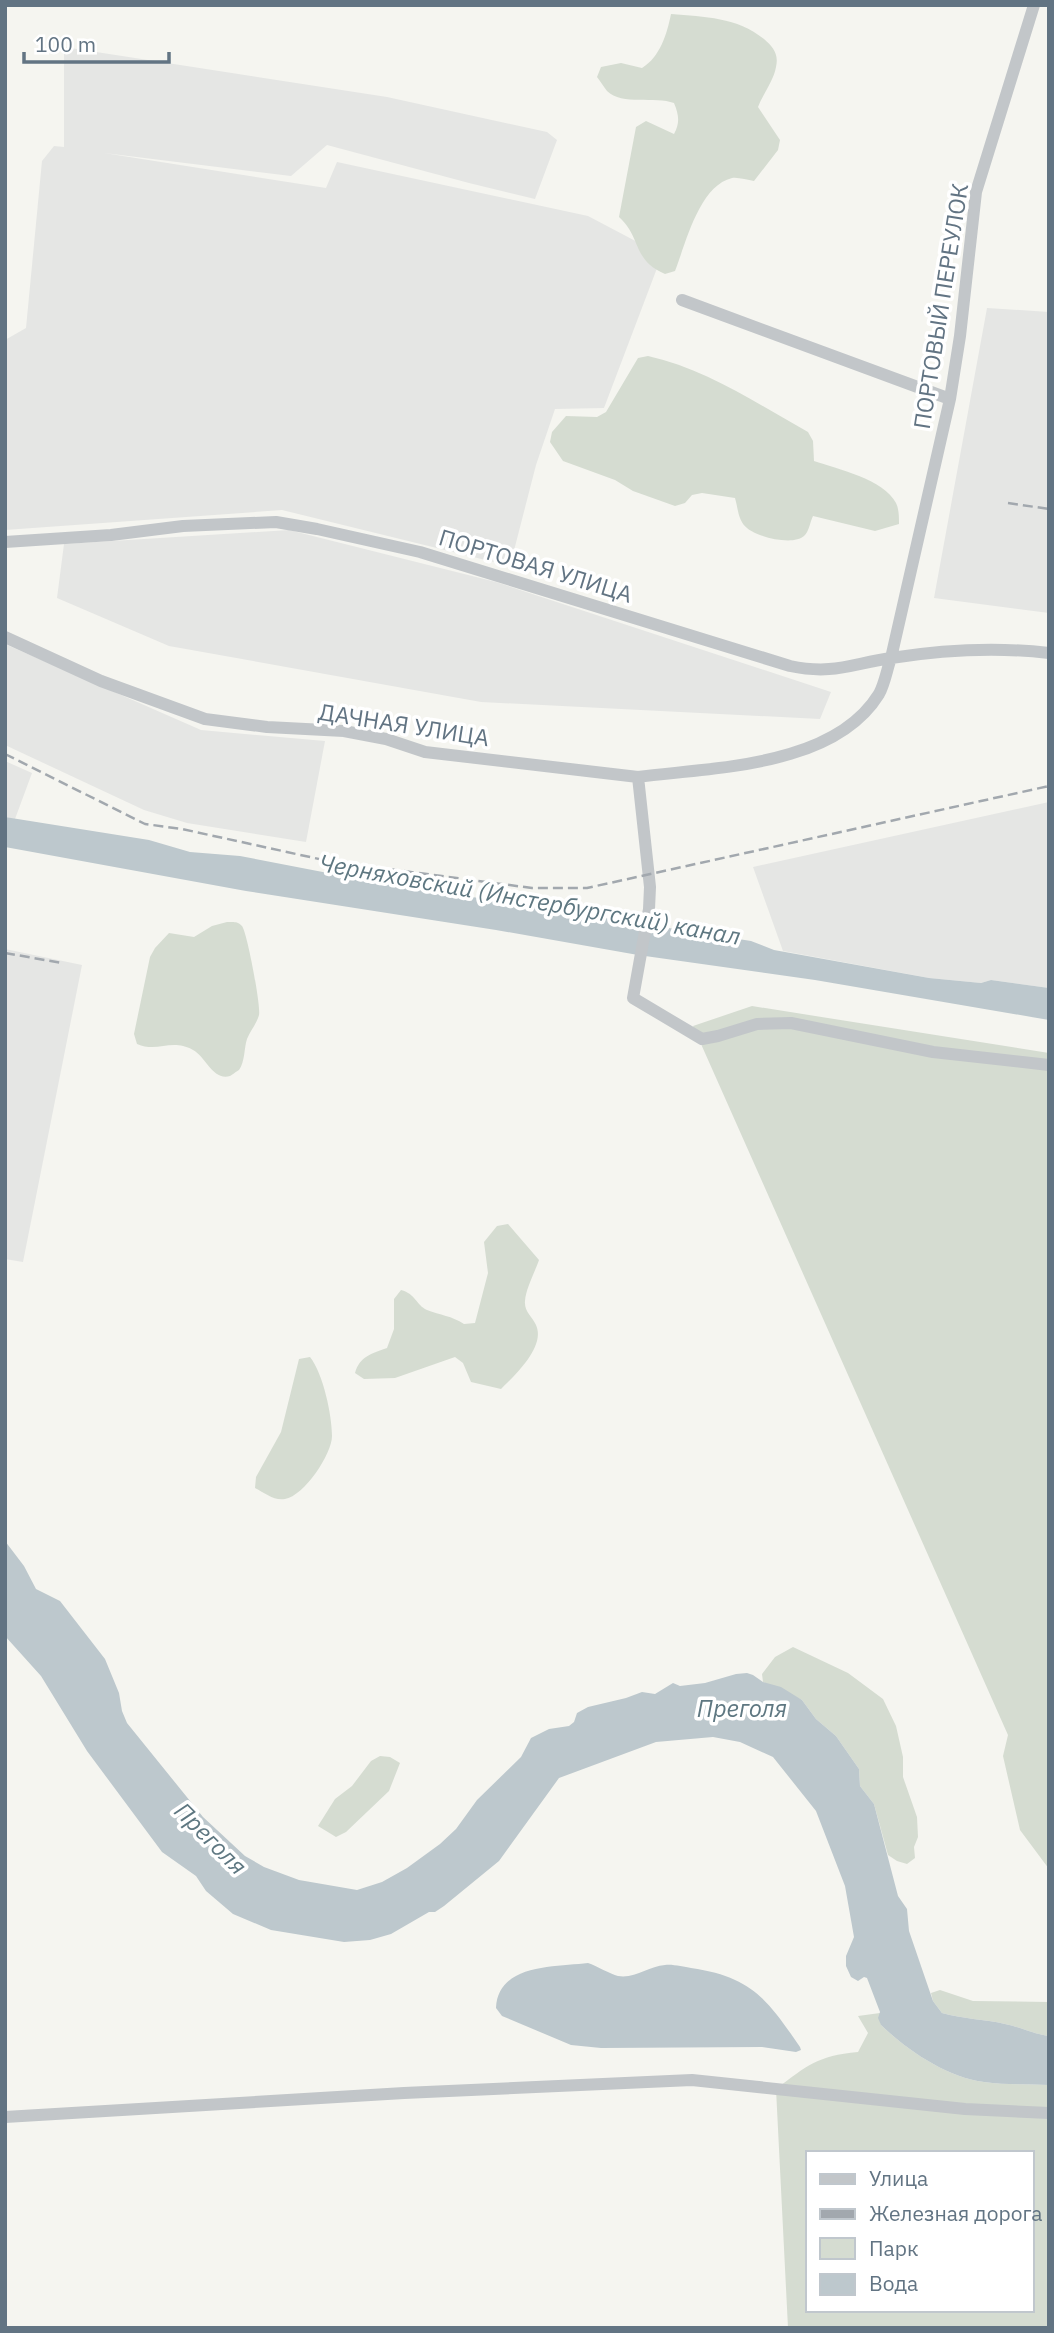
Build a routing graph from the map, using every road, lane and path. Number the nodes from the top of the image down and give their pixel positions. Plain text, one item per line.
1 (1034, 5) edge
2 (682, 300) dead end
3 (950, 399) junction
4 (5, 542) edge
5 (5, 637) edge
6 (1049, 653) edge
7 (891, 658) junction
8 (638, 778) junction
9 (1049, 1065) edge
10 (1049, 2113) edge
11 (5, 2117) edge

1 - 3 street, ПОРТОВЫЙ ПЕРЕУЛОК
2 - 3 street
3 - 7 street, ПОРТОВЫЙ ПЕРЕУЛОК
4 - 7 street, ПОРТОВАЯ УЛИЦА
5 - 8 street, ДАЧНАЯ УЛИЦА
6 - 7 street, ПОРТОВАЯ УЛИЦА
7 - 8 street, ПОРТОВЫЙ ПЕРЕУЛОК
8 - 9 street
10 - 11 street

